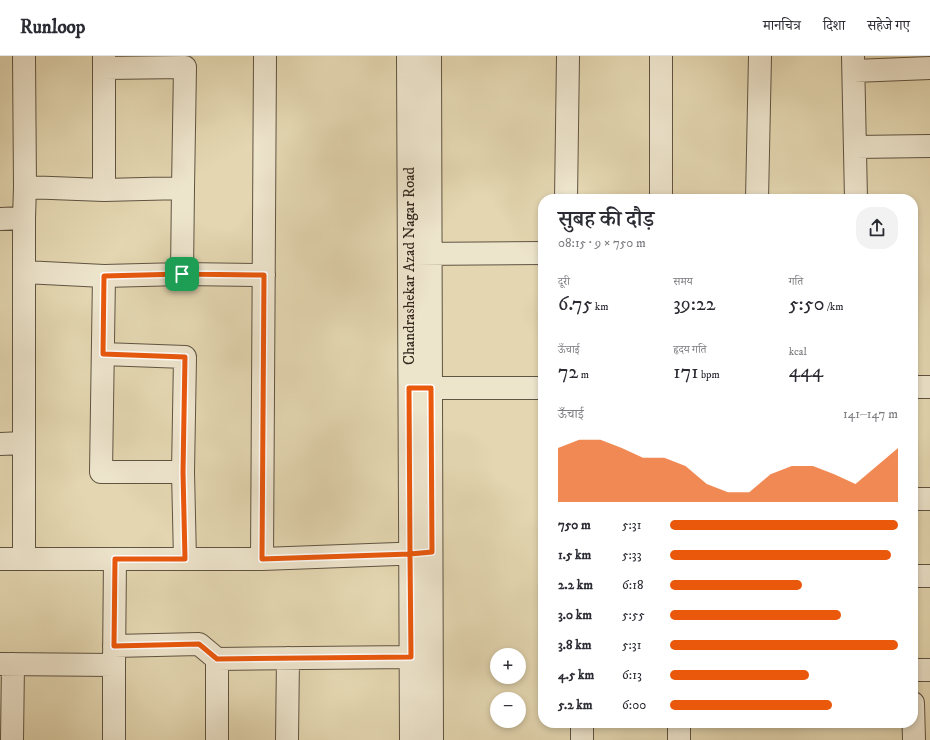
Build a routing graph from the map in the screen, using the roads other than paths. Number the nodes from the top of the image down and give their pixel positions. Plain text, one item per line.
1 (24, 56) edge
2 (265, 56) edge
3 (408, 56) edge
4 (430, 56) edge
5 (568, 56) edge
6 (661, 56) edge
7 (760, 56) edge
8 (104, 62) edge
9 (854, 63) edge
10 (930, 68) edge
11 (930, 146) edge
12 (855, 147) junction
13 (25, 187) junction
14 (183, 188) junction
15 (104, 190) junction
16 (566, 194) edge
17 (661, 194) edge
18 (757, 194) edge
19 (856, 194) edge
20 (24, 218) junction
21 (0, 219) edge
22 (538, 253) edge
23 (408, 254) junction
24 (430, 255) junction
25 (24, 272) junction
26 (182, 274) junction
27 (264, 275) junction
28 (104, 276) junction
29 (103, 354) junction
30 (918, 387) edge
31 (930, 387) edge
32 (409, 388) junction
33 (431, 388) junction
34 (538, 388) edge
35 (24, 443) junction
36 (0, 444) edge
37 (183, 472) junction
38 (918, 499) edge
39 (930, 499) edge
40 (432, 552) junction
41 (410, 554) junction
42 (0, 559) edge
43 (24, 559) junction
44 (115, 559) junction
45 (185, 559) junction
46 (262, 559) junction
47 (918, 576) edge
48 (930, 576) edge
49 (114, 655) junction
50 (411, 657) junction
51 (288, 658) junction
52 (217, 659) junction
53 (7, 664) edge
54 (918, 670) edge
55 (930, 670) edge
56 (582, 728) edge
57 (679, 728) edge
58 (914, 728) edge
59 (12, 740) edge
60 (114, 740) edge
61 (217, 740) edge
62 (287, 740) edge
63 (411, 740) edge
64 (432, 740) edge
65 (582, 740) edge
66 (679, 740) edge
67 (914, 740) edge

1 - 13 street
2 - 27 street
3 - 23 street, Chandrashekar Azad Nagar Road
4 - 24 street, Chandrashekar Azad Nagar Road
5 - 16 street
6 - 17 street
7 - 18 street
8 - 14 street
8 - 15 street
9 - 10 street
9 - 12 street
11 - 12 street
12 - 19 street
13 - 15 street
13 - 20 street
14 - 15 street
14 - 26 street
20 - 21 street
20 - 25 street
22 - 24 street
23 - 24 street
23 - 32 street, Chandrashekar Azad Nagar Road
24 - 33 street, Chandrashekar Azad Nagar Road
25 - 28 street
25 - 35 street
26 - 27 street
26 - 28 street
27 - 46 street
28 - 29 street
29 - 37 street
29 - 37 street
30 - 31 street
32 - 33 street
32 - 41 street, Chandrashekar Azad Nagar Road
33 - 34 street
33 - 40 street, Chandrashekar Azad Nagar Road
35 - 36 street
35 - 43 street
37 - 45 street
38 - 39 street
40 - 41 street
40 - 64 street, Chandrashekar Azad Nagar Road
41 - 46 street
41 - 50 street, Chandrashekar Azad Nagar Road
42 - 43 street
43 - 44 street
44 - 45 street
44 - 49 street
45 - 46 street
47 - 48 street
49 - 52 street
49 - 53 street
49 - 60 street
50 - 51 street
50 - 63 street, Chandrashekar Azad Nagar Road
51 - 52 street
51 - 62 street
52 - 61 street
53 - 59 street
54 - 55 street
56 - 65 street
57 - 66 street
58 - 67 street

